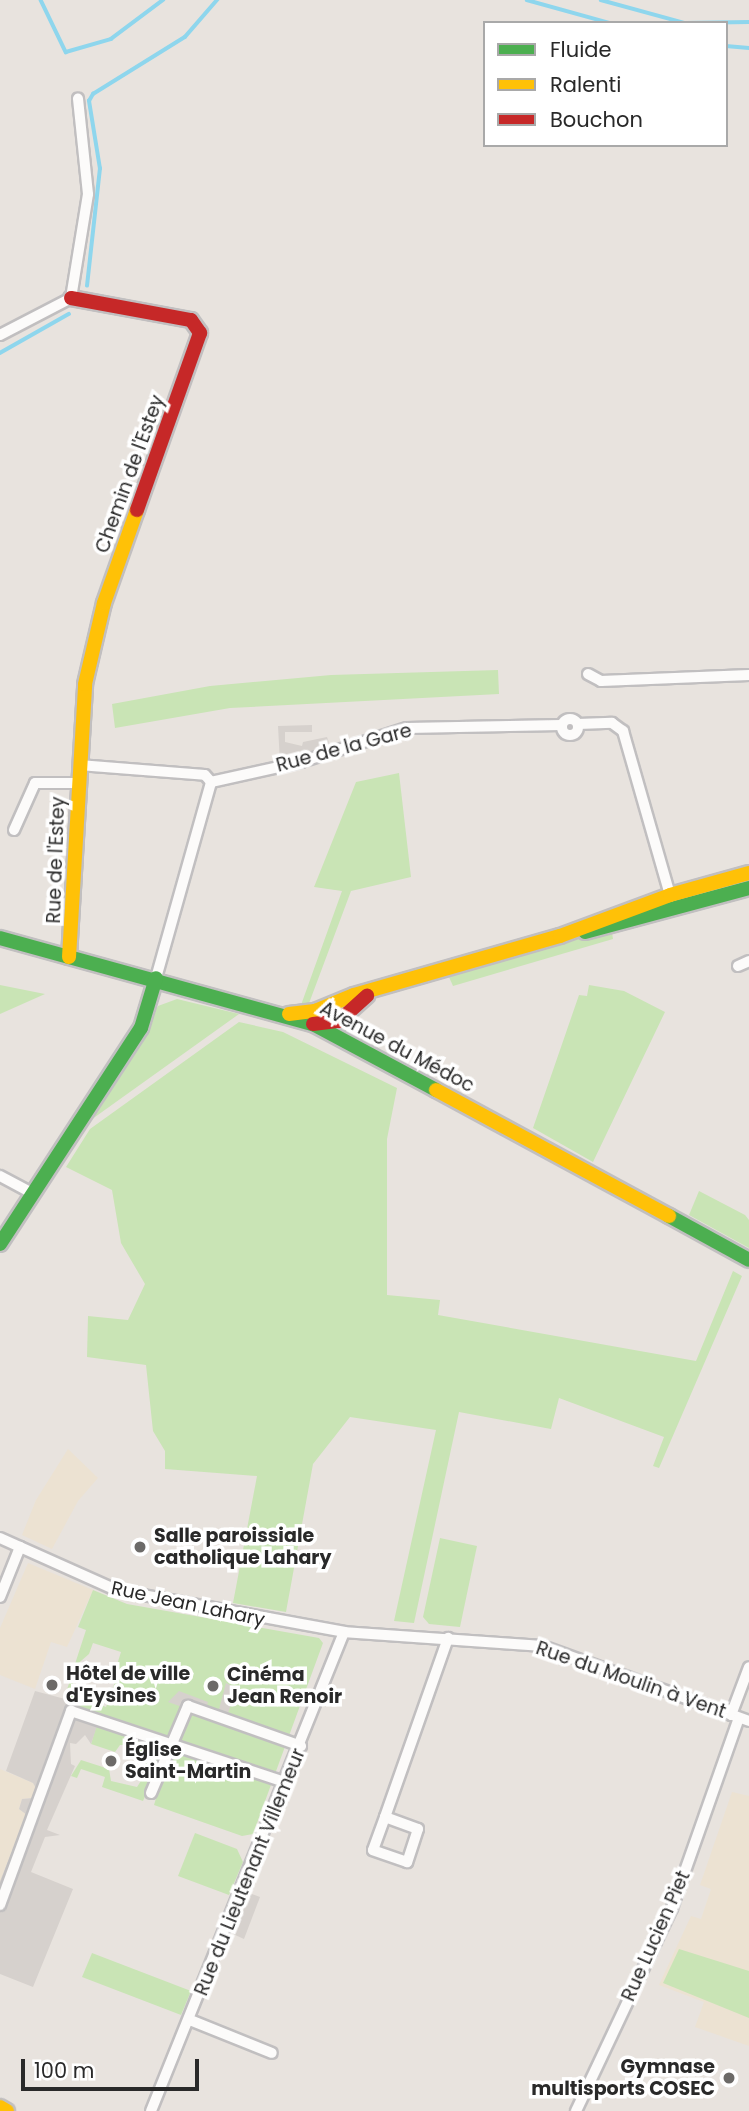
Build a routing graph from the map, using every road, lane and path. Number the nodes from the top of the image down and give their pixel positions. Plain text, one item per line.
1 (78, 99) dead end
2 (71, 298) junction
3 (0, 335) edge
4 (588, 674) dead end
5 (749, 675) edge
6 (79, 765) junction
7 (211, 782) junction
8 (78, 783) junction
9 (15, 830) dead end
10 (749, 873) edge
11 (749, 888) edge
12 (670, 895) junction
13 (674, 910) junction
14 (560, 936) junction
15 (0, 938) edge
16 (69, 957) junction
17 (749, 961) edge
18 (738, 966) dead end
19 (156, 978) junction
20 (374, 991) junction
21 (289, 1014) junction
22 (339, 1021) junction
23 (313, 1024) junction
24 (351, 1042) junction
25 (0, 1175) edge
26 (32, 1194) junction
27 (0, 1244) edge
28 (749, 1260) edge
29 (0, 1538) edge
30 (20, 1547) junction
31 (0, 1597) edge
32 (344, 1632) junction
33 (448, 1638) junction
34 (749, 1668) edge
35 (740, 1718) edge
36 (170, 1744) junction
37 (301, 1746) junction
38 (287, 1783) junction
39 (151, 1793) dead end
40 (385, 1817) junction
41 (0, 1905) edge
42 (190, 2020) junction
43 (272, 2053) dead end
44 (0, 2107) edge
45 (7, 2111) edge
46 (151, 2111) edge
47 (576, 2111) edge

1 - 2 street
2 - 3 street
2 - 6 street, Chemin de l'Estey
4 - 5 street
6 - 7 street, Rue de la Gare
6 - 8 street, Rue de l'Estey
7 - 12 street, Rue de la Gare
7 - 19 street
8 - 9 street
8 - 16 street, Rue de l'Estey
10 - 12 street
11 - 13 street
12 - 13 street
12 - 14 street
13 - 14 street
14 - 20 street
15 - 16 street, Avenue du Médoc
16 - 19 street, Avenue du Médoc
17 - 18 street
19 - 21 street, Avenue du Médoc
19 - 26 street
20 - 21 street
20 - 22 street
21 - 23 street, Avenue du Médoc
22 - 23 street
22 - 24 street
23 - 24 street, Avenue du Médoc
24 - 28 street, Avenue du Médoc
25 - 26 street
26 - 27 street
29 - 30 street, Rue Jean Lahary
30 - 31 street
30 - 32 street, Rue Jean Lahary
32 - 33 street, Rue du Moulin à Vent
32 - 37 street, Rue du Lieutenant Villemeur
33 - 35 street, Rue du Moulin à Vent
33 - 40 street
34 - 35 street, Rue Lucien Piet
35 - 47 street, Rue Lucien Piet
36 - 37 street
36 - 38 street
36 - 39 street
36 - 41 street
37 - 38 street, Rue du Lieutenant Villemeur
38 - 42 street, Rue du Lieutenant Villemeur
40 - 40 street
42 - 43 street
42 - 46 street, Rue du Lieutenant Villemeur
44 - 45 street

